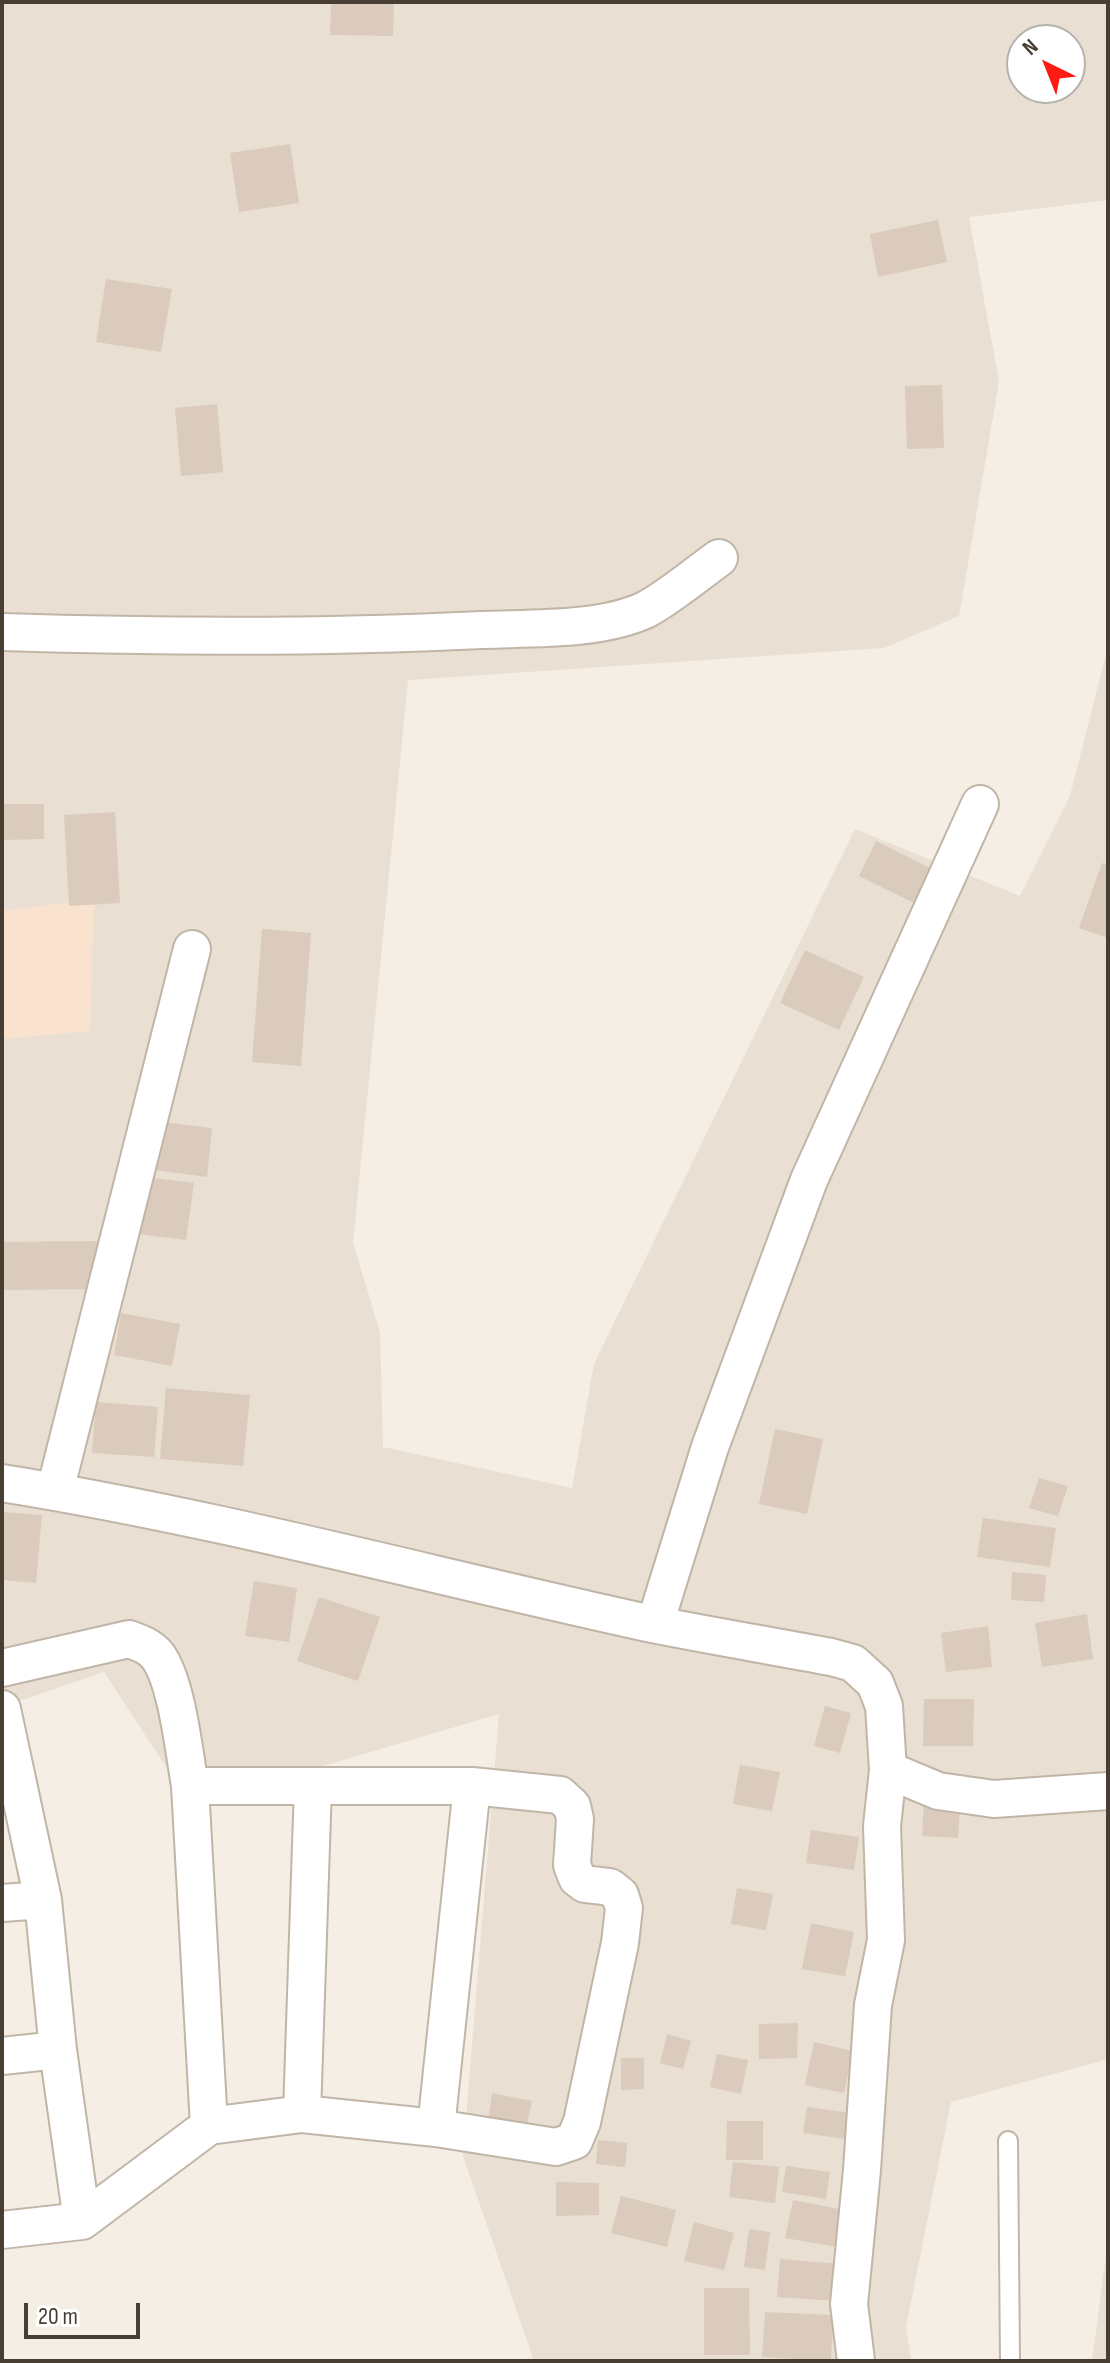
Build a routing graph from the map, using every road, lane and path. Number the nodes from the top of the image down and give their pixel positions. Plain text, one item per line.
1 (719, 558) dead end
2 (2, 632) edge
3 (980, 804) dead end
4 (192, 949) dead end
5 (2, 1483) edge
6 (55, 1491) junction
7 (655, 1624) junction
8 (2, 1668) edge
9 (2, 1709) edge
10 (888, 1770) junction
11 (190, 1786) junction
12 (313, 1786) junction
13 (472, 1786) junction
14 (1108, 1791) edge
15 (43, 1900) junction
16 (2, 1903) edge
17 (58, 2050) junction
18 (2, 2056) edge
19 (302, 2114) junction
20 (209, 2126) junction
21 (436, 2128) junction
22 (1008, 2141) dead end
23 (82, 2221) junction
24 (2, 2230) edge
25 (856, 2361) edge
26 (1010, 2361) edge

1 - 2 street
3 - 7 street
4 - 6 street
5 - 6 street
6 - 7 street
7 - 10 street
8 - 11 street
9 - 15 street
10 - 14 street
10 - 25 street
11 - 12 street
11 - 20 street
12 - 13 street
12 - 19 street
13 - 21 street
13 - 21 street
15 - 16 street
15 - 17 street
17 - 18 street
17 - 23 street
19 - 20 street
19 - 21 street
20 - 23 street
22 - 26 lane
23 - 24 street

